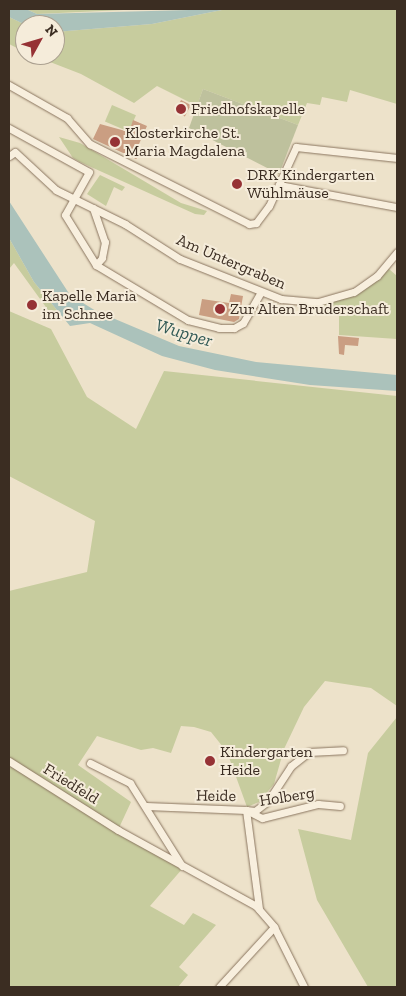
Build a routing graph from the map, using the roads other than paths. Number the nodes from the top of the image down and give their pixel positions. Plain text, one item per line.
1 (9, 85) edge
2 (9, 128) edge
3 (9, 156) edge
4 (397, 158) edge
5 (279, 185) junction
6 (74, 199) junction
7 (397, 207) edge
8 (94, 208) junction
9 (397, 252) edge
10 (96, 265) junction
11 (261, 292) junction
12 (343, 750) dead end
13 (9, 761) edge
14 (90, 763) dead end
15 (146, 806) junction
16 (340, 806) dead end
17 (246, 810) junction
18 (183, 868) junction
19 (259, 909) junction
20 (274, 927) junction
21 (219, 987) edge
22 (304, 987) edge

1 - 5 street
2 - 6 street
3 - 6 street, Am Untergraben
4 - 5 street
5 - 7 street
6 - 8 street, Am Untergraben
6 - 10 street
8 - 10 street
8 - 11 street, Am Untergraben
9 - 11 street, Am Untergraben
10 - 11 street
12 - 17 street, Holberg
13 - 18 street, Friedfeld
14 - 15 street
15 - 17 street, Heide
15 - 18 street
16 - 17 street, Holberg
17 - 19 street, Heide
18 - 19 street
19 - 20 street
20 - 21 street
20 - 22 street

